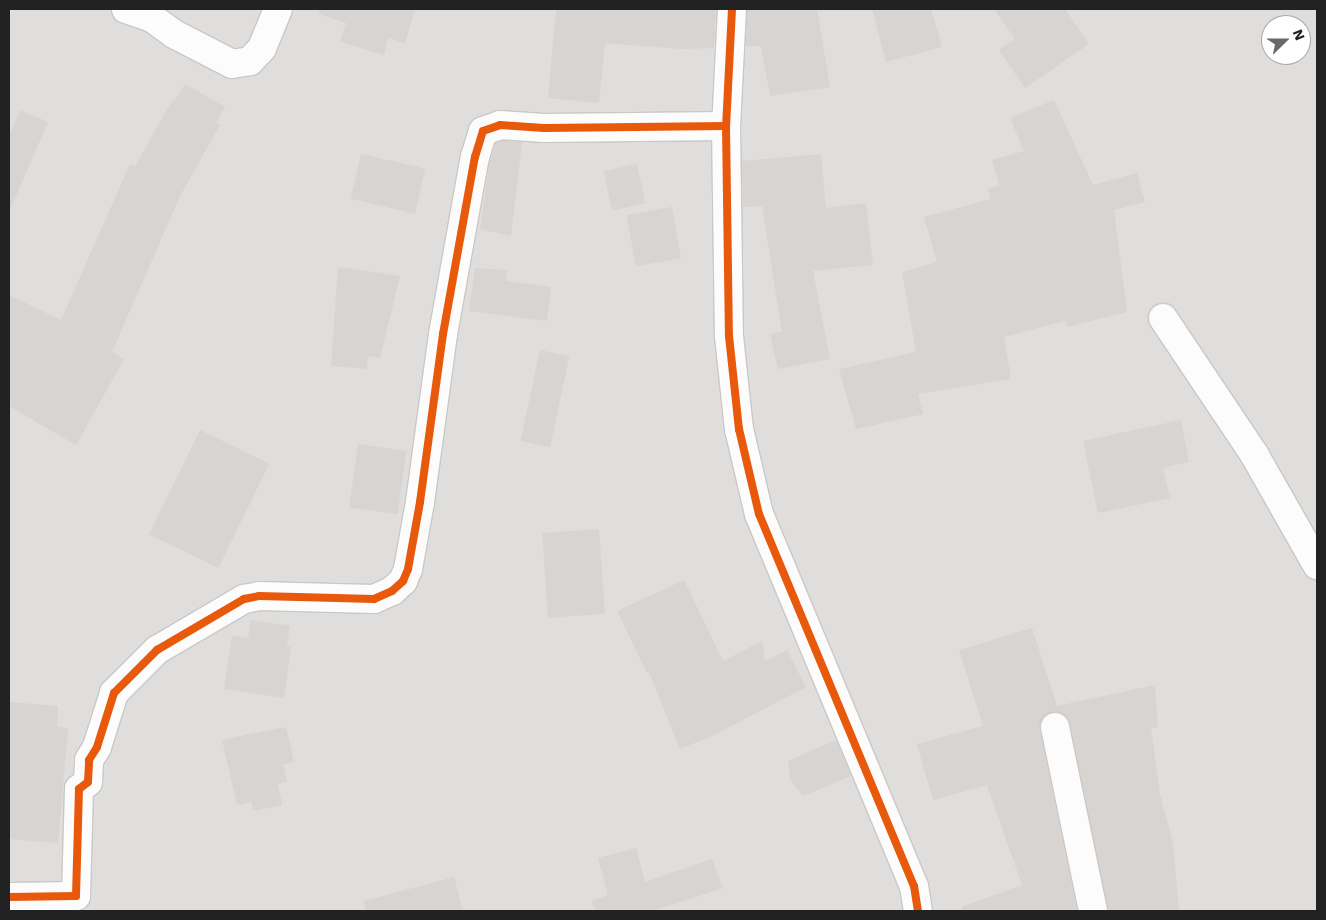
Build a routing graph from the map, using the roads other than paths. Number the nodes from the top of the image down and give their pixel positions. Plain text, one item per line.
1 (126, 9) edge
2 (278, 9) edge
3 (732, 9) edge
4 (726, 126) junction
5 (1163, 318) dead end
6 (1317, 565) edge
7 (1055, 727) dead end
8 (9, 897) edge
9 (918, 911) edge
10 (1093, 911) edge

1 - 2 street
3 - 4 street
4 - 8 street
4 - 9 street
5 - 6 street
7 - 10 street

